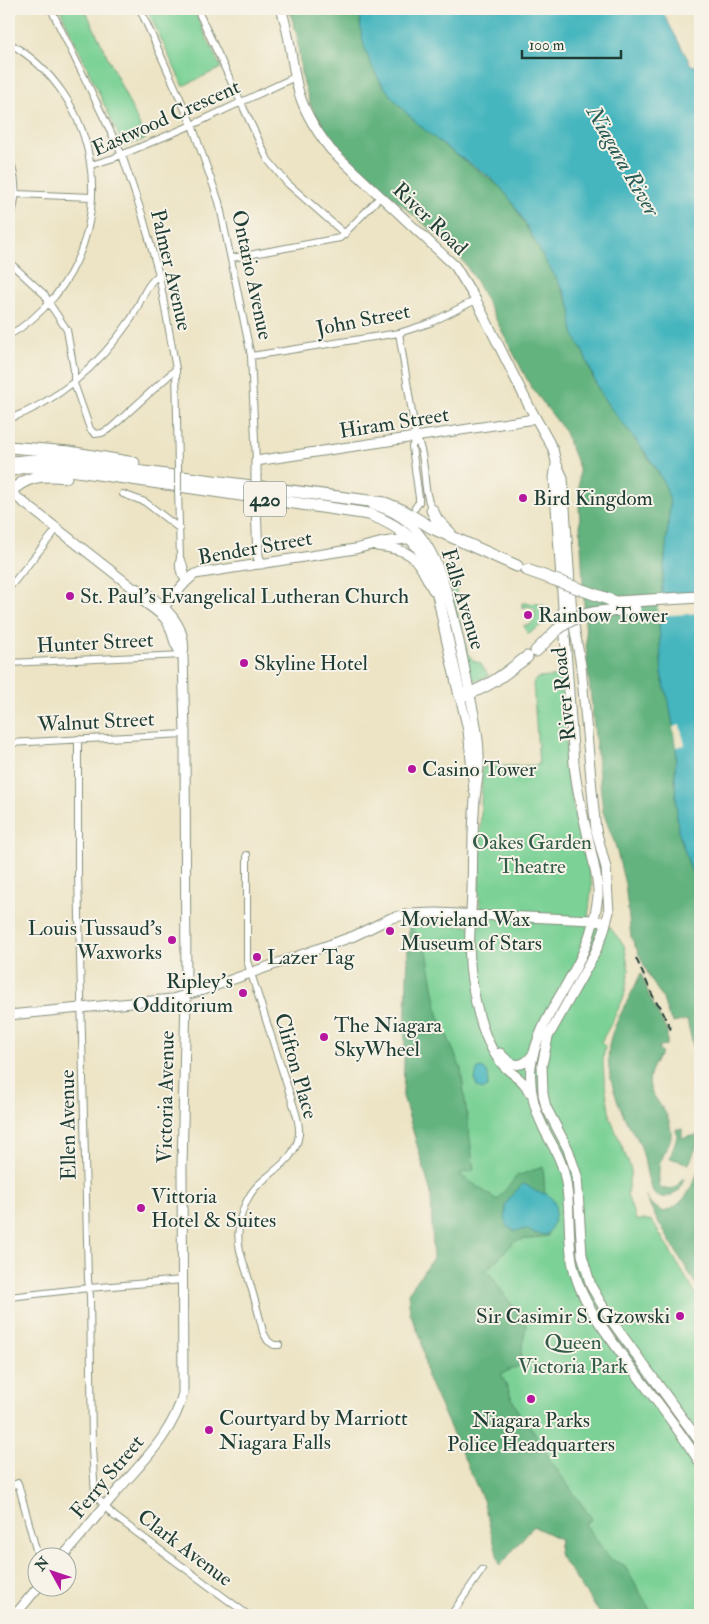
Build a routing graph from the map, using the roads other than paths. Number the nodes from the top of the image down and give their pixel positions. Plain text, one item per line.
1 (51, 9) edge
2 (140, 9) edge
3 (197, 9) edge
4 (281, 9) edge
5 (9, 42) edge
6 (295, 77) junction
7 (240, 103) junction
8 (192, 125) junction
9 (122, 155) junction
10 (9, 158) edge
11 (91, 165) junction
12 (16, 194) junction
13 (381, 196) junction
14 (92, 197) junction
15 (9, 221) edge
16 (345, 234) junction
17 (232, 258) junction
18 (9, 262) edge
19 (160, 275) junction
20 (476, 300) junction
21 (48, 303) junction
22 (399, 333) junction
23 (9, 334) edge
24 (251, 356) junction
25 (176, 369) junction
26 (74, 383) junction
27 (536, 417) junction
28 (9, 418) edge
29 (416, 437) junction
30 (9, 447) edge
31 (256, 461) junction
32 (556, 462) junction
33 (9, 463) edge
34 (9, 471) edge
35 (174, 480) junction
36 (9, 492) edge
37 (123, 494) dead end
38 (346, 499) junction
39 (415, 508) joint
40 (402, 510) junction
41 (432, 510) joint
42 (57, 529) junction
43 (180, 529) junction
44 (416, 538) junction
45 (462, 541) junction
46 (372, 546) junction
47 (262, 564) junction
48 (186, 582) junction
49 (9, 588) edge
50 (700, 597) edge
51 (439, 600) junction
52 (700, 604) edge
53 (161, 610) junction
54 (183, 655) junction
55 (9, 663) edge
56 (465, 695) junction
57 (185, 734) junction
58 (78, 739) junction
59 (9, 743) edge
60 (247, 855) dead end
61 (471, 915) junction
62 (594, 920) junction
63 (606, 923) junction
64 (250, 974) junction
65 (186, 995) junction
66 (82, 1008) junction
67 (9, 1015) edge
68 (489, 1039) junction
69 (534, 1051) junction
70 (535, 1109) junction
71 (182, 1280) junction
72 (89, 1288) junction
73 (9, 1298) edge
74 (279, 1345) dead end
75 (174, 1418) joint
76 (700, 1442) edge
77 (700, 1463) edge
78 (9, 1490) edge
79 (104, 1506) junction
80 (35, 1546) edge
81 (71, 1546) edge
82 (482, 1570) dead end
83 (32, 1596) edge
84 (19, 1614) edge
85 (248, 1615) edge
86 (452, 1615) edge

1 - 9 street, Palmer Avenue
2 - 8 street, Ontario Avenue
3 - 7 street
4 - 6 main road, River Road
5 - 11 street
6 - 7 street, Eastwood Crescent
6 - 13 main road, River Road
7 - 8 street, Eastwood Crescent
7 - 16 street
8 - 9 street, Eastwood Crescent
8 - 17 street, Ontario Avenue
9 - 11 street, Eastwood Crescent
9 - 19 street, Palmer Avenue
10 - 12 street
11 - 14 street, Eastwood Crescent
12 - 14 street
12 - 15 street
13 - 16 street
13 - 20 main road, River Road
14 - 21 street, Eastwood Crescent
16 - 17 street
17 - 24 street, Ontario Avenue
18 - 21 street
19 - 25 street, Palmer Avenue
19 - 26 street
20 - 22 street, John Street
20 - 27 main road, River Road
21 - 23 street, Eastwood Crescent
21 - 26 street
22 - 24 street, John Street
22 - 29 street
24 - 31 street, Ontario Avenue
25 - 26 street
25 - 35 street, Palmer Avenue
26 - 28 street
27 - 29 main road, Hiram Street
27 - 32 main road, River Road
29 - 31 main road, Hiram Street
29 - 39 street
29 - 41 street
30 - 35 highway
31 - 47 main road, Ontario Avenue, bridge
32 - 62 main road, River Road
32 - 63 main road, River Road
33 - 35 highway, Falls Avenue / 420
34 - 35 highway, Falls Avenue / 420
35 - 36 highway
35 - 38 highway, Falls Avenue / 420
35 - 43 street, Palmer Avenue
35 - 44 highway, Falls Avenue / 420
36 - 42 main road, Victoria Avenue
37 - 43 street
38 - 40 highway
38 - 44 main road, Falls Avenue
39 - 40 highway
40 - 45 highway
41 - 45 highway
42 - 49 street
42 - 53 main road, Victoria Avenue
43 - 48 street, Palmer Avenue
44 - 46 main road, Bender Street
44 - 51 highway, Falls Avenue / 420
44 - 56 main road, Falls Avenue / 420
45 - 50 highway, bridge
46 - 47 main road, Bender Street
46 - 51 main road, Bender Street
47 - 48 main road, Bender Street
48 - 53 main road, Bender Street
51 - 56 highway, Falls Avenue / 420
52 - 56 highway, bridge
53 - 54 main road, Victoria Avenue
54 - 55 street, Hunter Street
54 - 57 main road, Victoria Avenue
56 - 61 main road, Falls Avenue
57 - 58 street, Walnut Street
57 - 65 main road, Victoria Avenue
58 - 59 street, Walnut Street
58 - 66 street, Ellen Avenue
60 - 64 street, Clifton Place
61 - 62 main road
61 - 64 main road
61 - 68 main road, Falls Avenue
62 - 63 main road
62 - 69 main road, River Road
63 - 76 main road, River Road
64 - 65 main road
64 - 74 street, Clifton Place
65 - 66 main road
65 - 71 main road, Victoria Avenue
66 - 67 main road
66 - 72 street, Ellen Avenue
68 - 69 main road, Falls Avenue
68 - 70 main road, Falls Avenue
69 - 70 main road, River Road
70 - 77 main road
71 - 72 street
71 - 75 main road, Victoria Avenue
72 - 73 street
72 - 79 street, Ellen Avenue
75 - 79 main road, Ferry Street
78 - 80 street
79 - 81 main road, Ferry Street
79 - 85 street, Clark Avenue
82 - 86 street
83 - 84 main road

